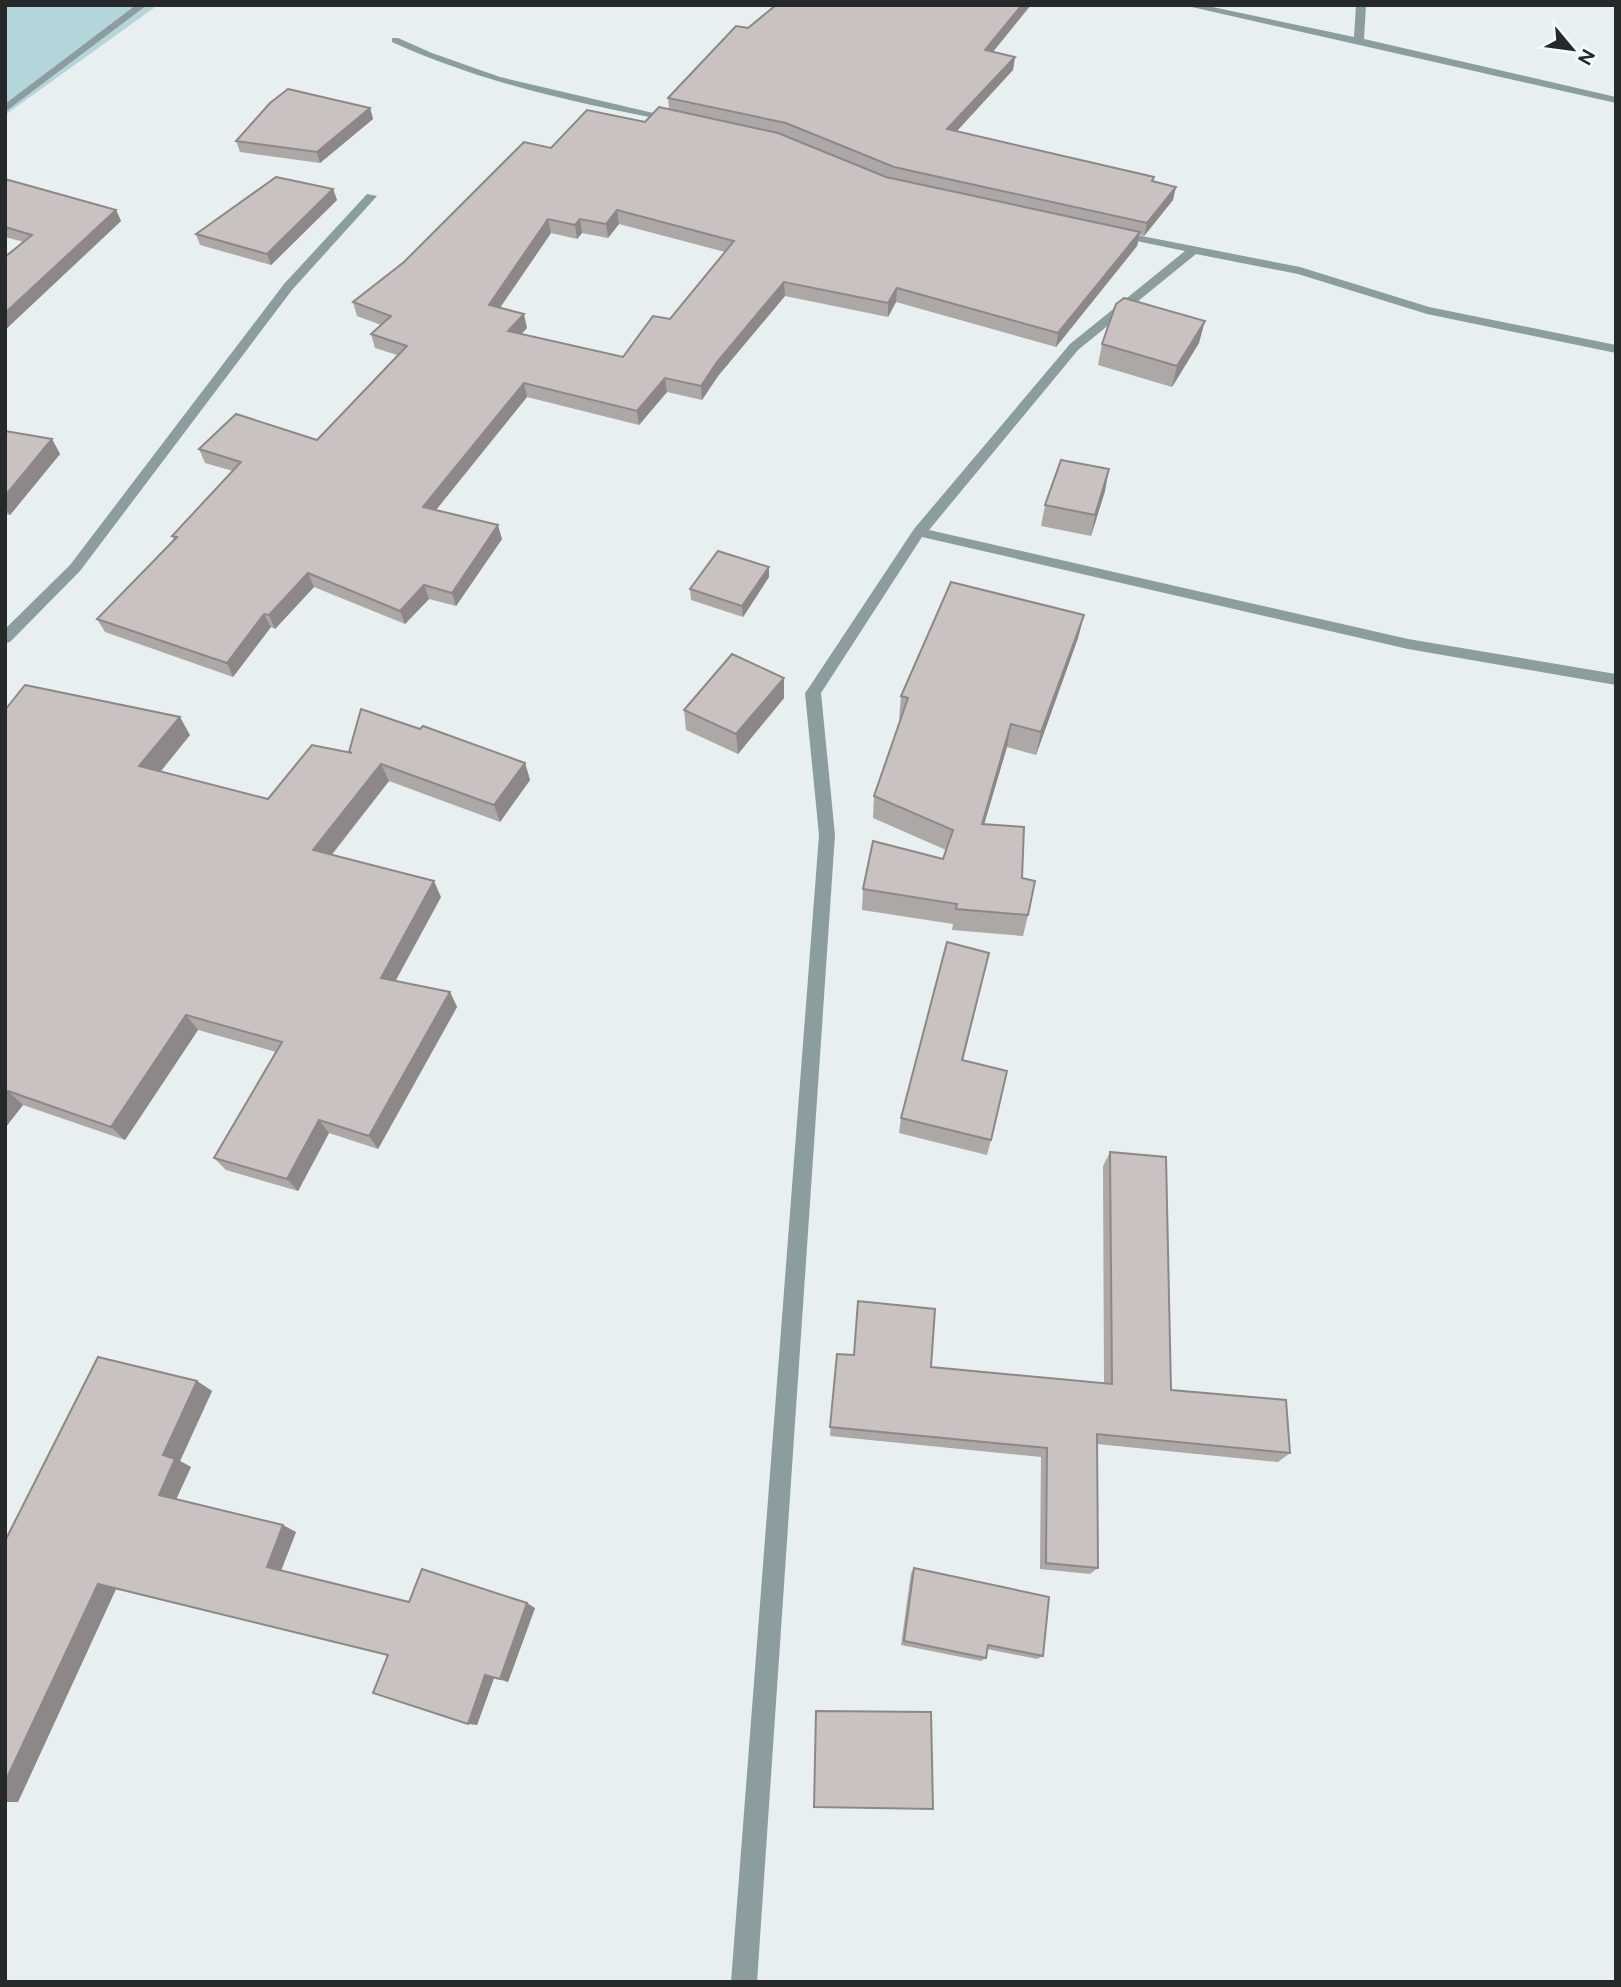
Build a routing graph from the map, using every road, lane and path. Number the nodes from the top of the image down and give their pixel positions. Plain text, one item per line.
1 (142, 5) edge
2 (1188, 5) edge
3 (1361, 5) edge
4 (395, 40) dead end
5 (1359, 41) junction
6 (1616, 100) edge
7 (5, 109) edge
8 (680, 120) edge
9 (371, 196) dead end
10 (1098, 230) edge
11 (1191, 251) junction
12 (1616, 349) edge
13 (919, 532) junction
14 (5, 638) edge
15 (1616, 680) edge
16 (744, 1982) edge

1 - 7 street
2 - 5 street
3 - 5 street
4 - 8 street
5 - 6 street
9 - 14 street
10 - 11 street
11 - 12 street
11 - 13 street
13 - 15 street
13 - 16 street

